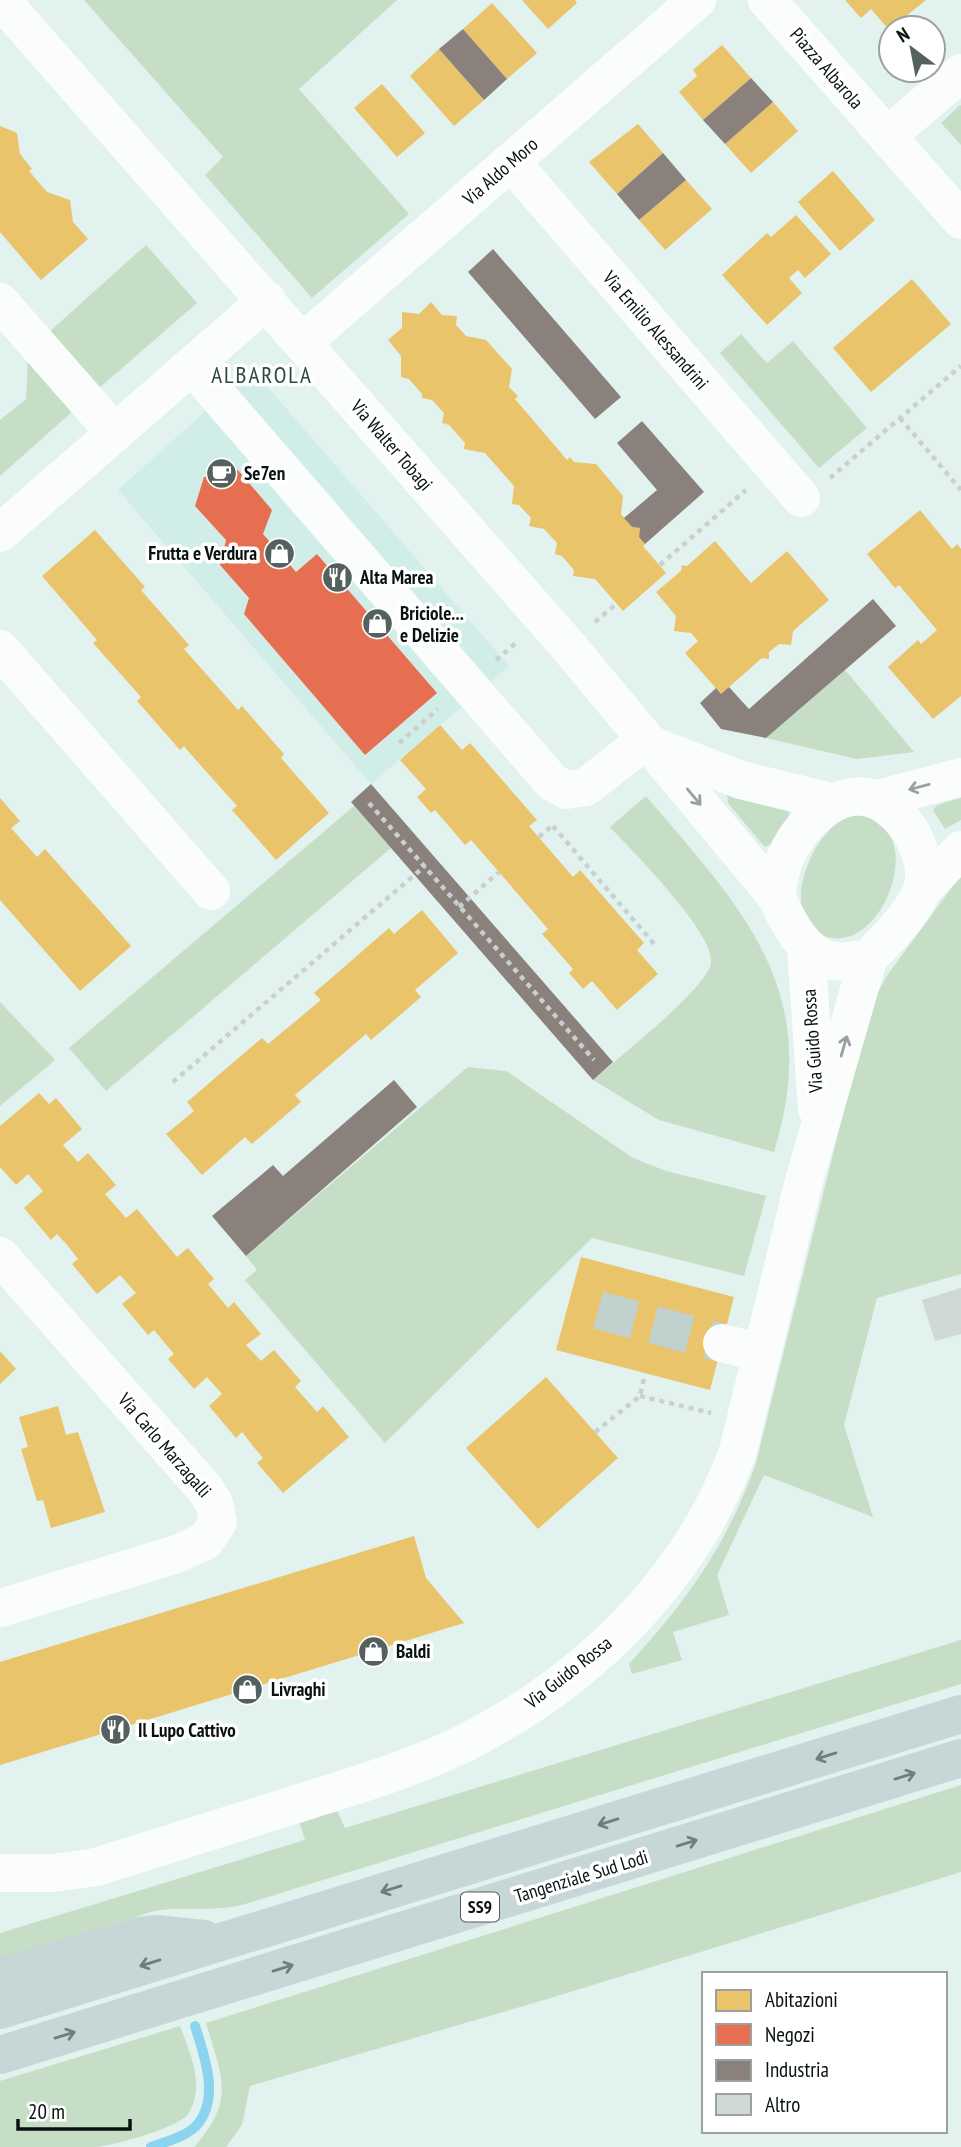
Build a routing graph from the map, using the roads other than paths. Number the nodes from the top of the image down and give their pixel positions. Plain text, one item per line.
1 (1, 0) edge
2 (697, 0) edge
3 (767, 0) edge
4 (961, 73) edge
5 (887, 136) junction
6 (510, 162) junction
7 (961, 220) edge
8 (267, 300) junction
9 (0, 302) edge
10 (303, 342) junction
11 (192, 366) junction
12 (115, 433) junction
13 (801, 498) road end
14 (0, 534) edge
15 (0, 649) edge
16 (648, 742) junction
17 (961, 777) edge
18 (878, 799) junction
19 (831, 802) junction
20 (961, 850) edge
21 (923, 889) junction
22 (211, 891) dead end
23 (776, 896) junction
24 (806, 947) junction
25 (867, 959) junction
26 (818, 1135) junction
27 (0, 1256) edge
28 (722, 1343) tunnel mouth
29 (762, 1353) junction
30 (0, 1608) edge
31 (961, 1714) edge
32 (961, 1758) edge
33 (0, 1874) edge
34 (223, 1941) junction
35 (0, 1977) edge
36 (0, 2010) edge
37 (0, 2055) edge

1 - 8 street, Via Walter Tobagi
2 - 6 street, Via Aldo Moro
3 - 5 street, Piazza Albarola
4 - 5 street
5 - 7 street, Piazza Albarola
6 - 10 street, Via Aldo Moro
6 - 13 street, Via Emilio Alessandrini
8 - 10 street, Via Walter Tobagi
8 - 11 street
9 - 12 street
10 - 16 street, Via Walter Tobagi
11 - 12 street
11 - 16 street
12 - 14 street
15 - 22 street
16 - 19 street
16 -> 23 street, Via Walter Tobagi
17 -> 18 street
18 - 19 street
18 - 21 street
19 - 23 street
20 - 21 street
21 - 25 street
23 - 24 street
24 - 25 street
24 - 26 street, Via Guido Rossa
26 -> 25 street, Via Guido Rossa
26 - 29 street, Via Guido Rossa
27 - 30 street, Via Carlo Marzagalli
28 - 29 street
29 - 33 street, Via Guido Rossa
31 -> 34 highway, SS9
37 -> 32 highway, Tangenziale Sud Lodi / SS9
34 - 35 highway
34 -> 36 highway, SS9

